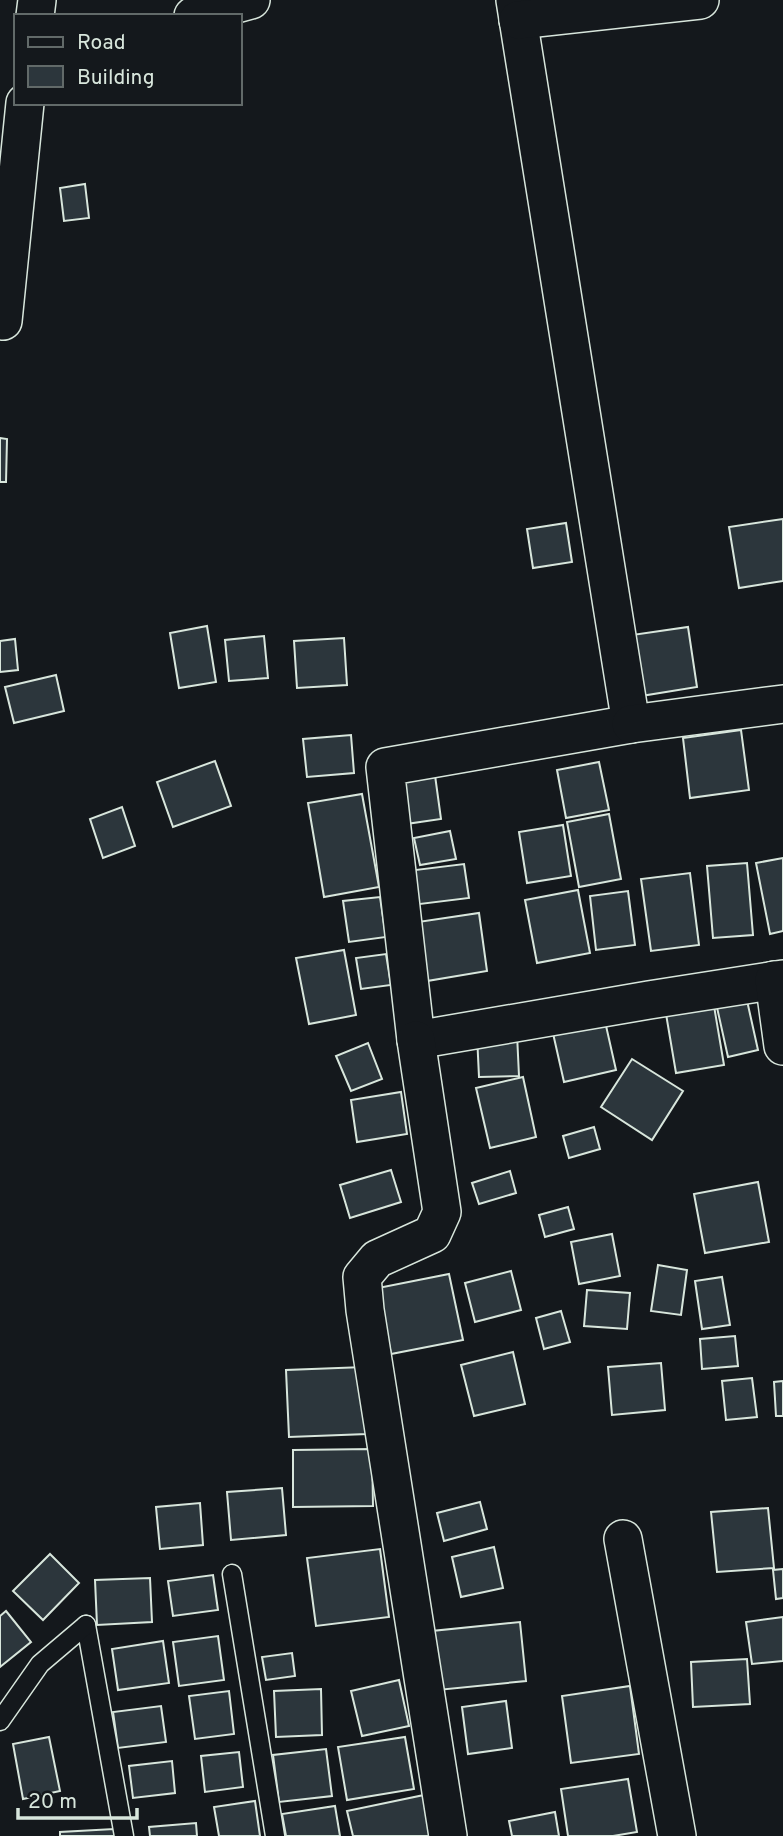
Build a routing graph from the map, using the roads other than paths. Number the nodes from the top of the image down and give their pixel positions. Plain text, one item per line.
1 (251, 0) edge
2 (700, 0) edge
3 (517, 10) edge
4 (200, 14) edge
5 (25, 105) edge
6 (3, 321) dead end
7 (783, 704) edge
8 (631, 724) junction
9 (778, 979) edge
10 (416, 1040) junction
11 (783, 1046) edge
12 (623, 1539) dead end
13 (232, 1574) dead end
14 (0, 1721) edge
15 (124, 1836) edge
16 (275, 1836) edge
17 (448, 1836) edge
18 (677, 1836) edge

1 - 4 street
2 - 3 street
3 - 8 street
5 - 6 street
7 - 8 street
8 - 10 street
9 - 10 street
9 - 11 street
10 - 17 street
12 - 18 street
13 - 16 lane
14 - 15 lane

